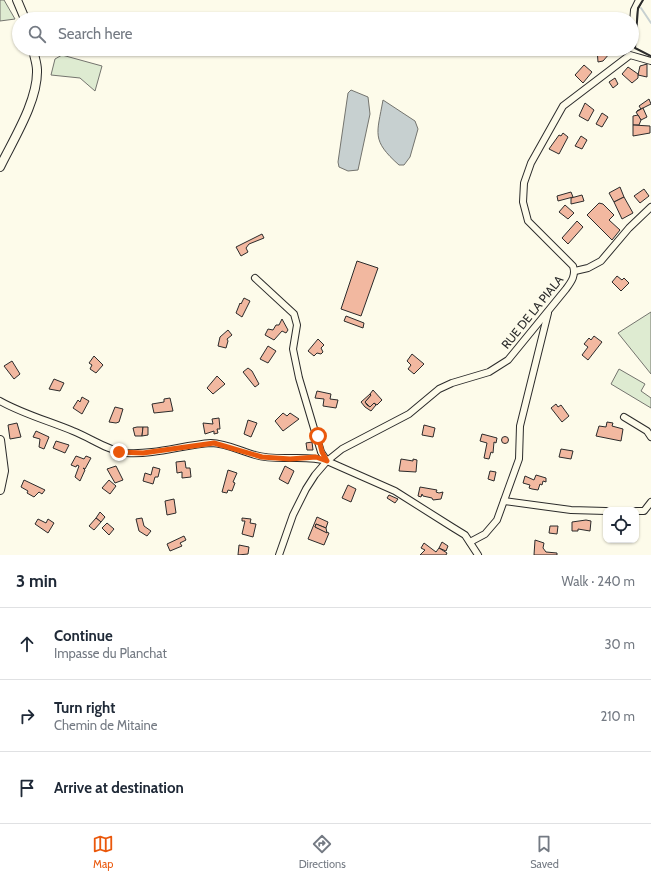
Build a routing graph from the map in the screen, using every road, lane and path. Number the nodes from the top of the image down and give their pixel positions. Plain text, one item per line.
1 (17, 0) edge
2 (639, 0) edge
3 (22, 12) edge
4 (634, 12) edge
5 (35, 56) edge
6 (626, 56) edge
7 (637, 56) edge
8 (651, 61) edge
9 (0, 167) edge
10 (651, 208) edge
11 (575, 271) junction
12 (255, 278) dead end
13 (548, 312) junction
14 (0, 401) edge
15 (624, 417) dead end
16 (651, 436) edge
17 (0, 440) edge
18 (327, 461) junction
19 (0, 490) edge
20 (504, 501) junction
21 (651, 502) edge
22 (603, 511) edge
23 (639, 511) edge
24 (470, 542) junction
25 (279, 555) edge
26 (478, 555) edge

1 - 3 street
2 - 4 street
5 - 9 street
6 - 11 street, RUE DE LA PIALA
7 - 8 street
10 - 11 street
11 - 13 street, RUE DE LA PIALA
12 - 18 street
13 - 18 street, RUE DE LA PIALA
13 - 20 street
14 - 18 street
15 - 16 street
17 - 19 street
18 - 24 street
18 - 25 street, RUE DE LA PIALA
20 - 22 street
20 - 24 street
21 - 23 street
24 - 26 street

